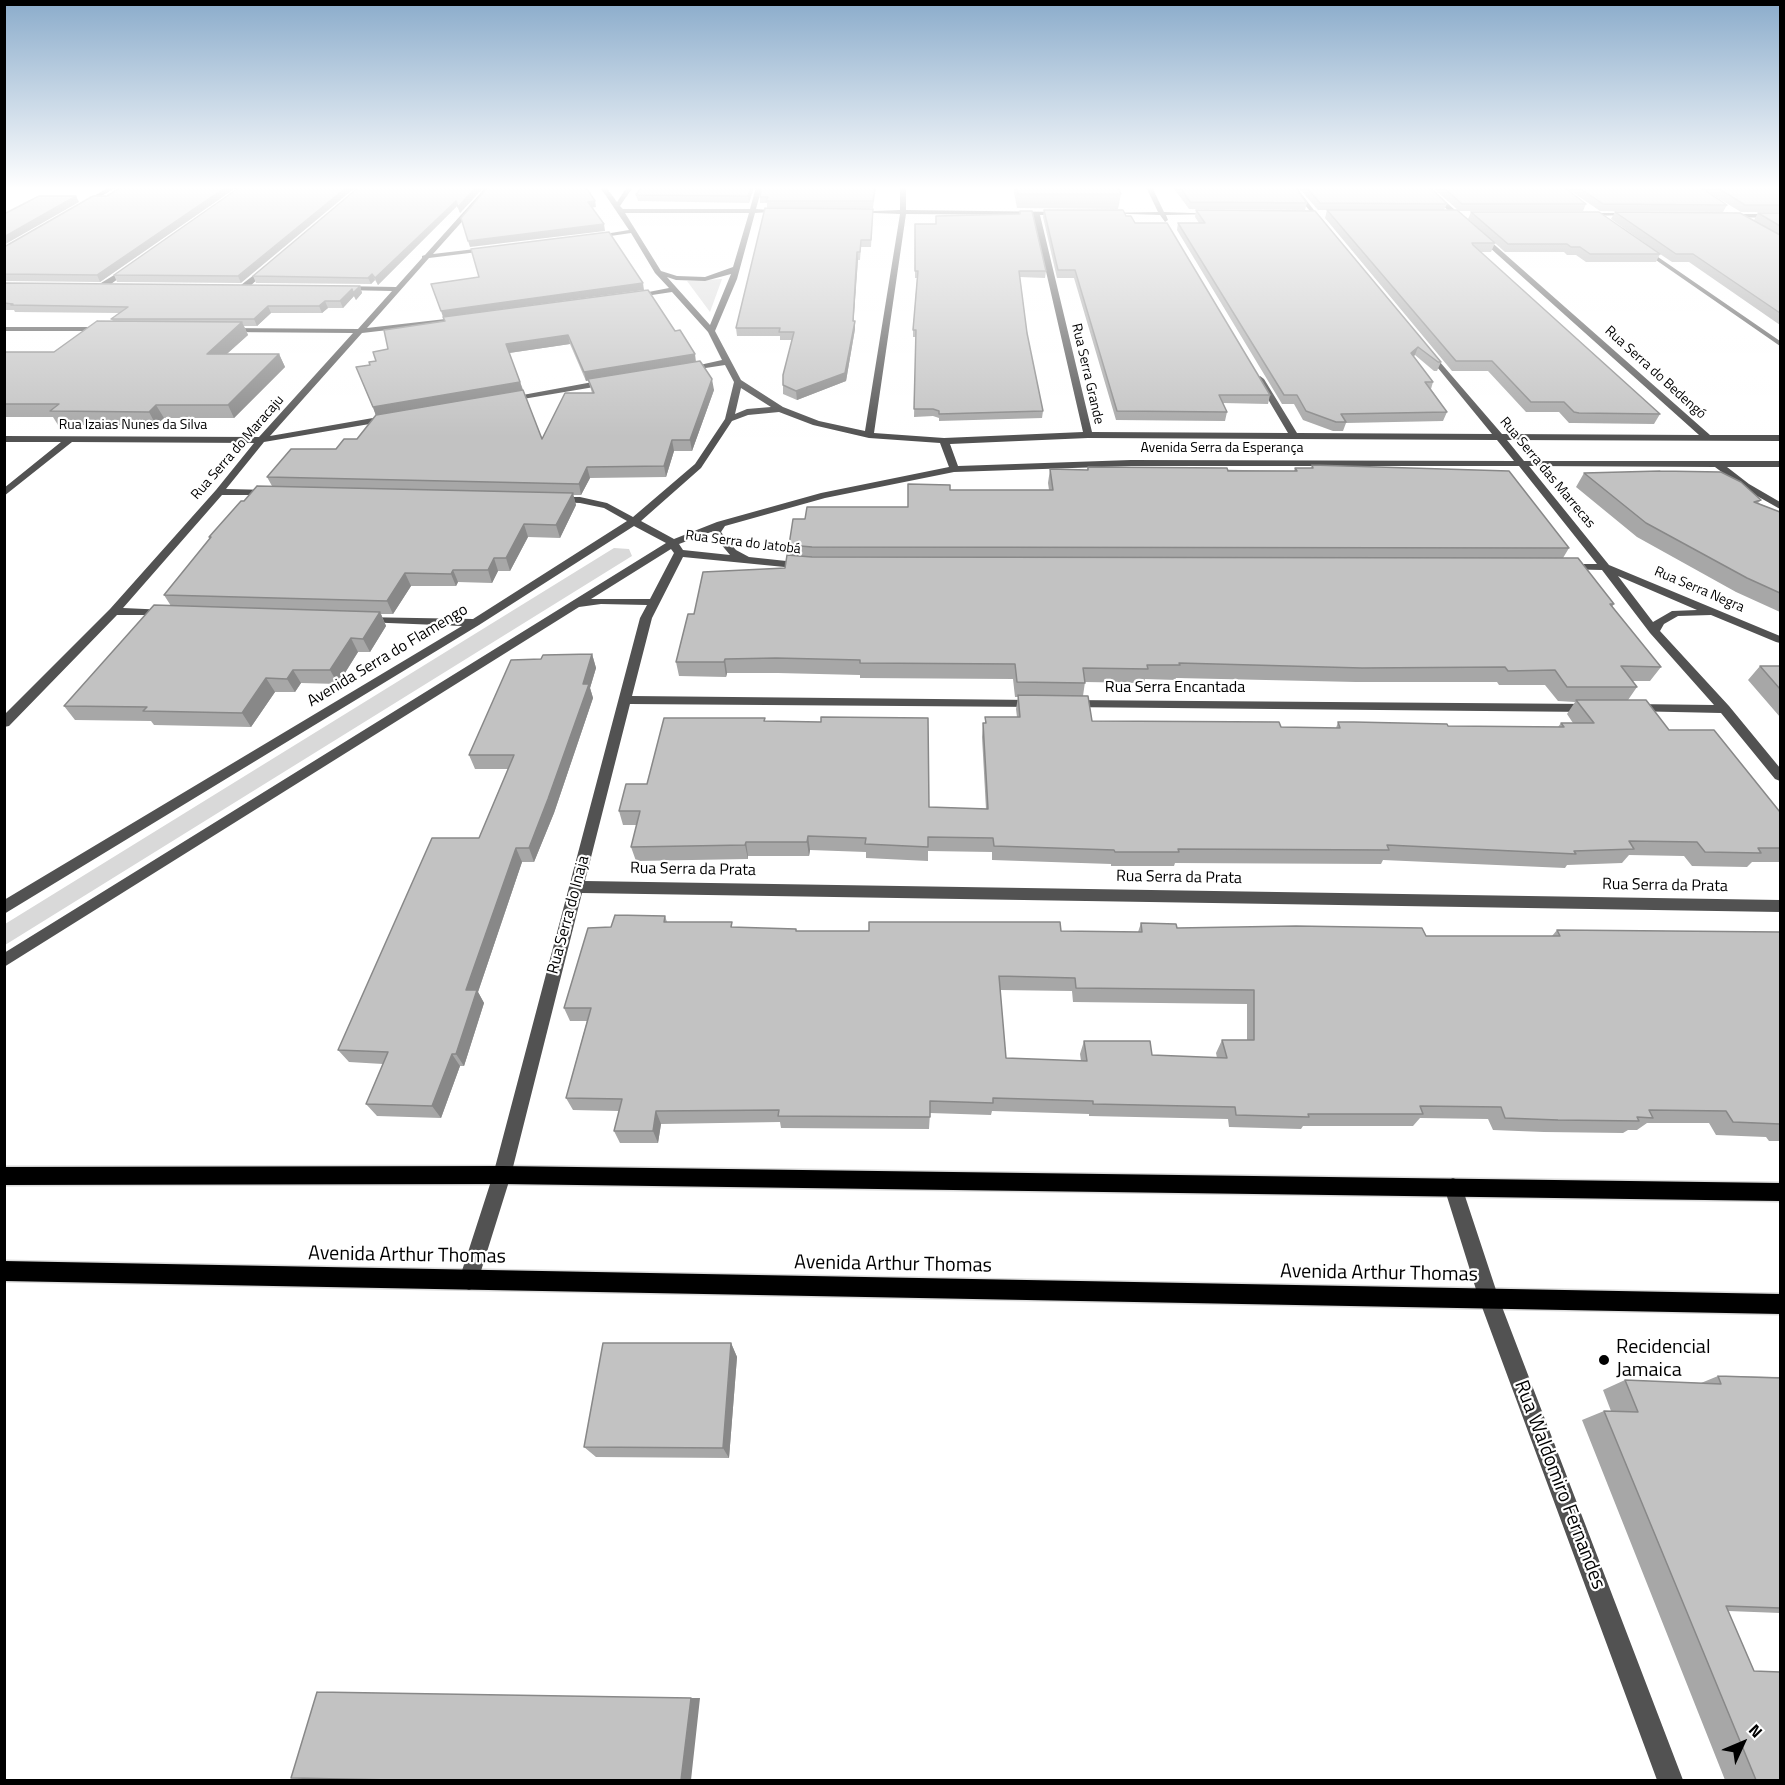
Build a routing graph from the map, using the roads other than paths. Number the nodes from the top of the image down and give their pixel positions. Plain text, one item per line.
1 (125, 270) edge
2 (264, 270) edge
3 (412, 270) edge
4 (657, 270) edge
5 (733, 270) edge
6 (735, 270) edge
7 (894, 270) edge
8 (1049, 270) edge
9 (1519, 270) edge
10 (1675, 270) edge
11 (659, 273) junction
12 (93, 285) edge
13 (104, 285) junction
14 (116, 286) edge
15 (232, 286) edge
16 (244, 287) junction
17 (256, 287) edge
18 (338, 288) edge
19 (396, 289) junction
20 (673, 290) junction
21 (628, 297) edge
22 (471, 318) edge
23 (4, 329) edge
24 (111, 329) edge
25 (218, 330) edge
26 (360, 330) junction
27 (711, 331) junction
28 (1419, 340) edge
29 (1780, 344) edge
30 (727, 362) junction
31 (1252, 366) edge
32 (680, 369) edge
33 (622, 379) edge
34 (738, 382) junction
35 (494, 401) edge
36 (780, 409) junction
37 (401, 416) edge
38 (729, 419) junction
39 (869, 435) junction
40 (1088, 435) junction
41 (1706, 436) junction
42 (1295, 437) junction
43 (1500, 438) junction
44 (1780, 438) edge
45 (4, 440) edge
46 (69, 440) junction
47 (261, 440) junction
48 (944, 441) junction
49 (1521, 464) junction
50 (1717, 464) junction
51 (1780, 464) edge
52 (954, 469) junction
53 (219, 492) junction
54 (4, 493) edge
55 (277, 494) edge
56 (545, 499) edge
57 (1780, 506) edge
58 (633, 522) junction
59 (721, 524) junction
60 (676, 548) junction
61 (748, 560) junction
62 (813, 566) edge
63 (1547, 567) edge
64 (1605, 567) junction
65 (654, 602) junction
66 (574, 605) junction
67 (114, 611) junction
68 (184, 613) edge
69 (1713, 613) junction
70 (347, 619) edge
71 (475, 623) junction
72 (1654, 631) junction
73 (1780, 640) edge
74 (625, 700) junction
75 (1725, 709) junction
76 (4, 723) edge
77 (1780, 776) edge
78 (577, 886) junction
79 (1780, 906) edge
80 (4, 908) edge
81 (4, 962) edge
82 (502, 1175) junction
83 (4, 1176) edge
84 (1453, 1187) junction
85 (1780, 1192) edge
86 (4, 1271) edge
87 (469, 1280) junction
88 (1489, 1299) junction
89 (1780, 1304) edge
90 (1670, 1780) edge

1 - 13 street
2 - 16 street
3 - 19 street, Rua Serra do Maracaju
4 - 11 street
5 - 11 street
6 - 27 street
7 - 39 street
8 - 40 street, Rua Serra Grande
9 - 41 street, Rua Serra do Bedengó
10 - 29 street
11 - 20 street
12 - 13 street
13 - 14 street
15 - 16 street
16 - 17 street
18 - 19 street
19 - 26 street, Rua Serra do Maracaju
20 - 21 street
20 - 27 street
22 - 26 street
23 - 24 street
25 - 26 street
26 - 47 street, Rua Serra do Maracaju
27 - 30 street
28 - 43 street, Rua Serra das Marrecas
30 - 32 street
30 - 34 street
31 - 42 street
33 - 35 street
34 - 36 street, Avenida Serra da Esperança
34 - 38 street, Avenida Serra do Flamengo
36 - 38 street, Avenida Serra da Esperança
36 - 39 street, Avenida Serra da Esperança
37 - 47 street, Rua Izaias Nunes da Silva
38 - 58 street, Avenida Serra do Flamengo
39 - 48 street, Avenida Serra da Esperança
40 - 42 street, Avenida Serra da Esperança
40 - 48 street, Avenida Serra da Esperança
41 - 43 street, Avenida Serra da Esperança
41 - 44 street, Avenida Serra da Esperança
42 - 43 street, Avenida Serra da Esperança
43 - 49 street, Rua Serra das Marrecas
45 - 46 street, Rua Izaias Nunes da Silva
46 - 47 street, Rua Izaias Nunes da Silva
46 - 54 street
47 - 53 street, Rua Serra do Maracaju
48 - 52 street
49 - 50 street, Avenida Serra da Esperança
49 - 52 street, Avenida Serra da Esperança
49 - 64 street, Rua Serra das Marrecas
50 - 51 street, Avenida Serra da Esperança
50 - 57 street
52 - 59 street, Avenida Serra da Esperança
53 - 55 street
53 - 67 street, Rua Serra do Maracaju
56 - 58 street
58 - 60 street
58 - 71 street, Avenida Serra do Flamengo
59 - 60 street, Avenida Serra da Esperança
59 - 61 street
60 - 61 street, Rua Serra do Jatobá
60 - 65 street, Rua Serra do Inaja
60 - 66 street
61 - 62 street, Rua Serra do Jatobá
63 - 64 street
64 - 69 street, Rua Serra Negra
64 - 72 street, Rua Serra das Marrecas
65 - 66 street
65 - 74 street, Rua Serra do Inaja
66 - 81 street
67 - 68 street
67 - 76 street, Rua Serra do Maracaju
69 - 72 street
69 - 73 street, Rua Serra Negra
70 - 71 street
71 - 80 street, Avenida Serra do Flamengo
72 - 75 street, Rua Serra das Marrecas
74 - 75 street, Rua Serra Encantada
74 - 78 street, Rua Serra do Inaja
75 - 77 street, Rua Serra das Marrecas
78 - 79 street, Rua Serra da Prata
78 - 82 street, Rua Serra do Inaja
82 - 83 main road
82 - 84 main road
82 - 87 street, Rua Serra do Inaja
84 - 85 main road
84 - 88 street, Rua Waldomiro Fernandes
86 - 87 main road, Avenida Arthur Thomas
87 - 88 main road, Avenida Arthur Thomas
88 - 89 main road, Avenida Arthur Thomas
88 - 90 street, Rua Waldomiro Fernandes

